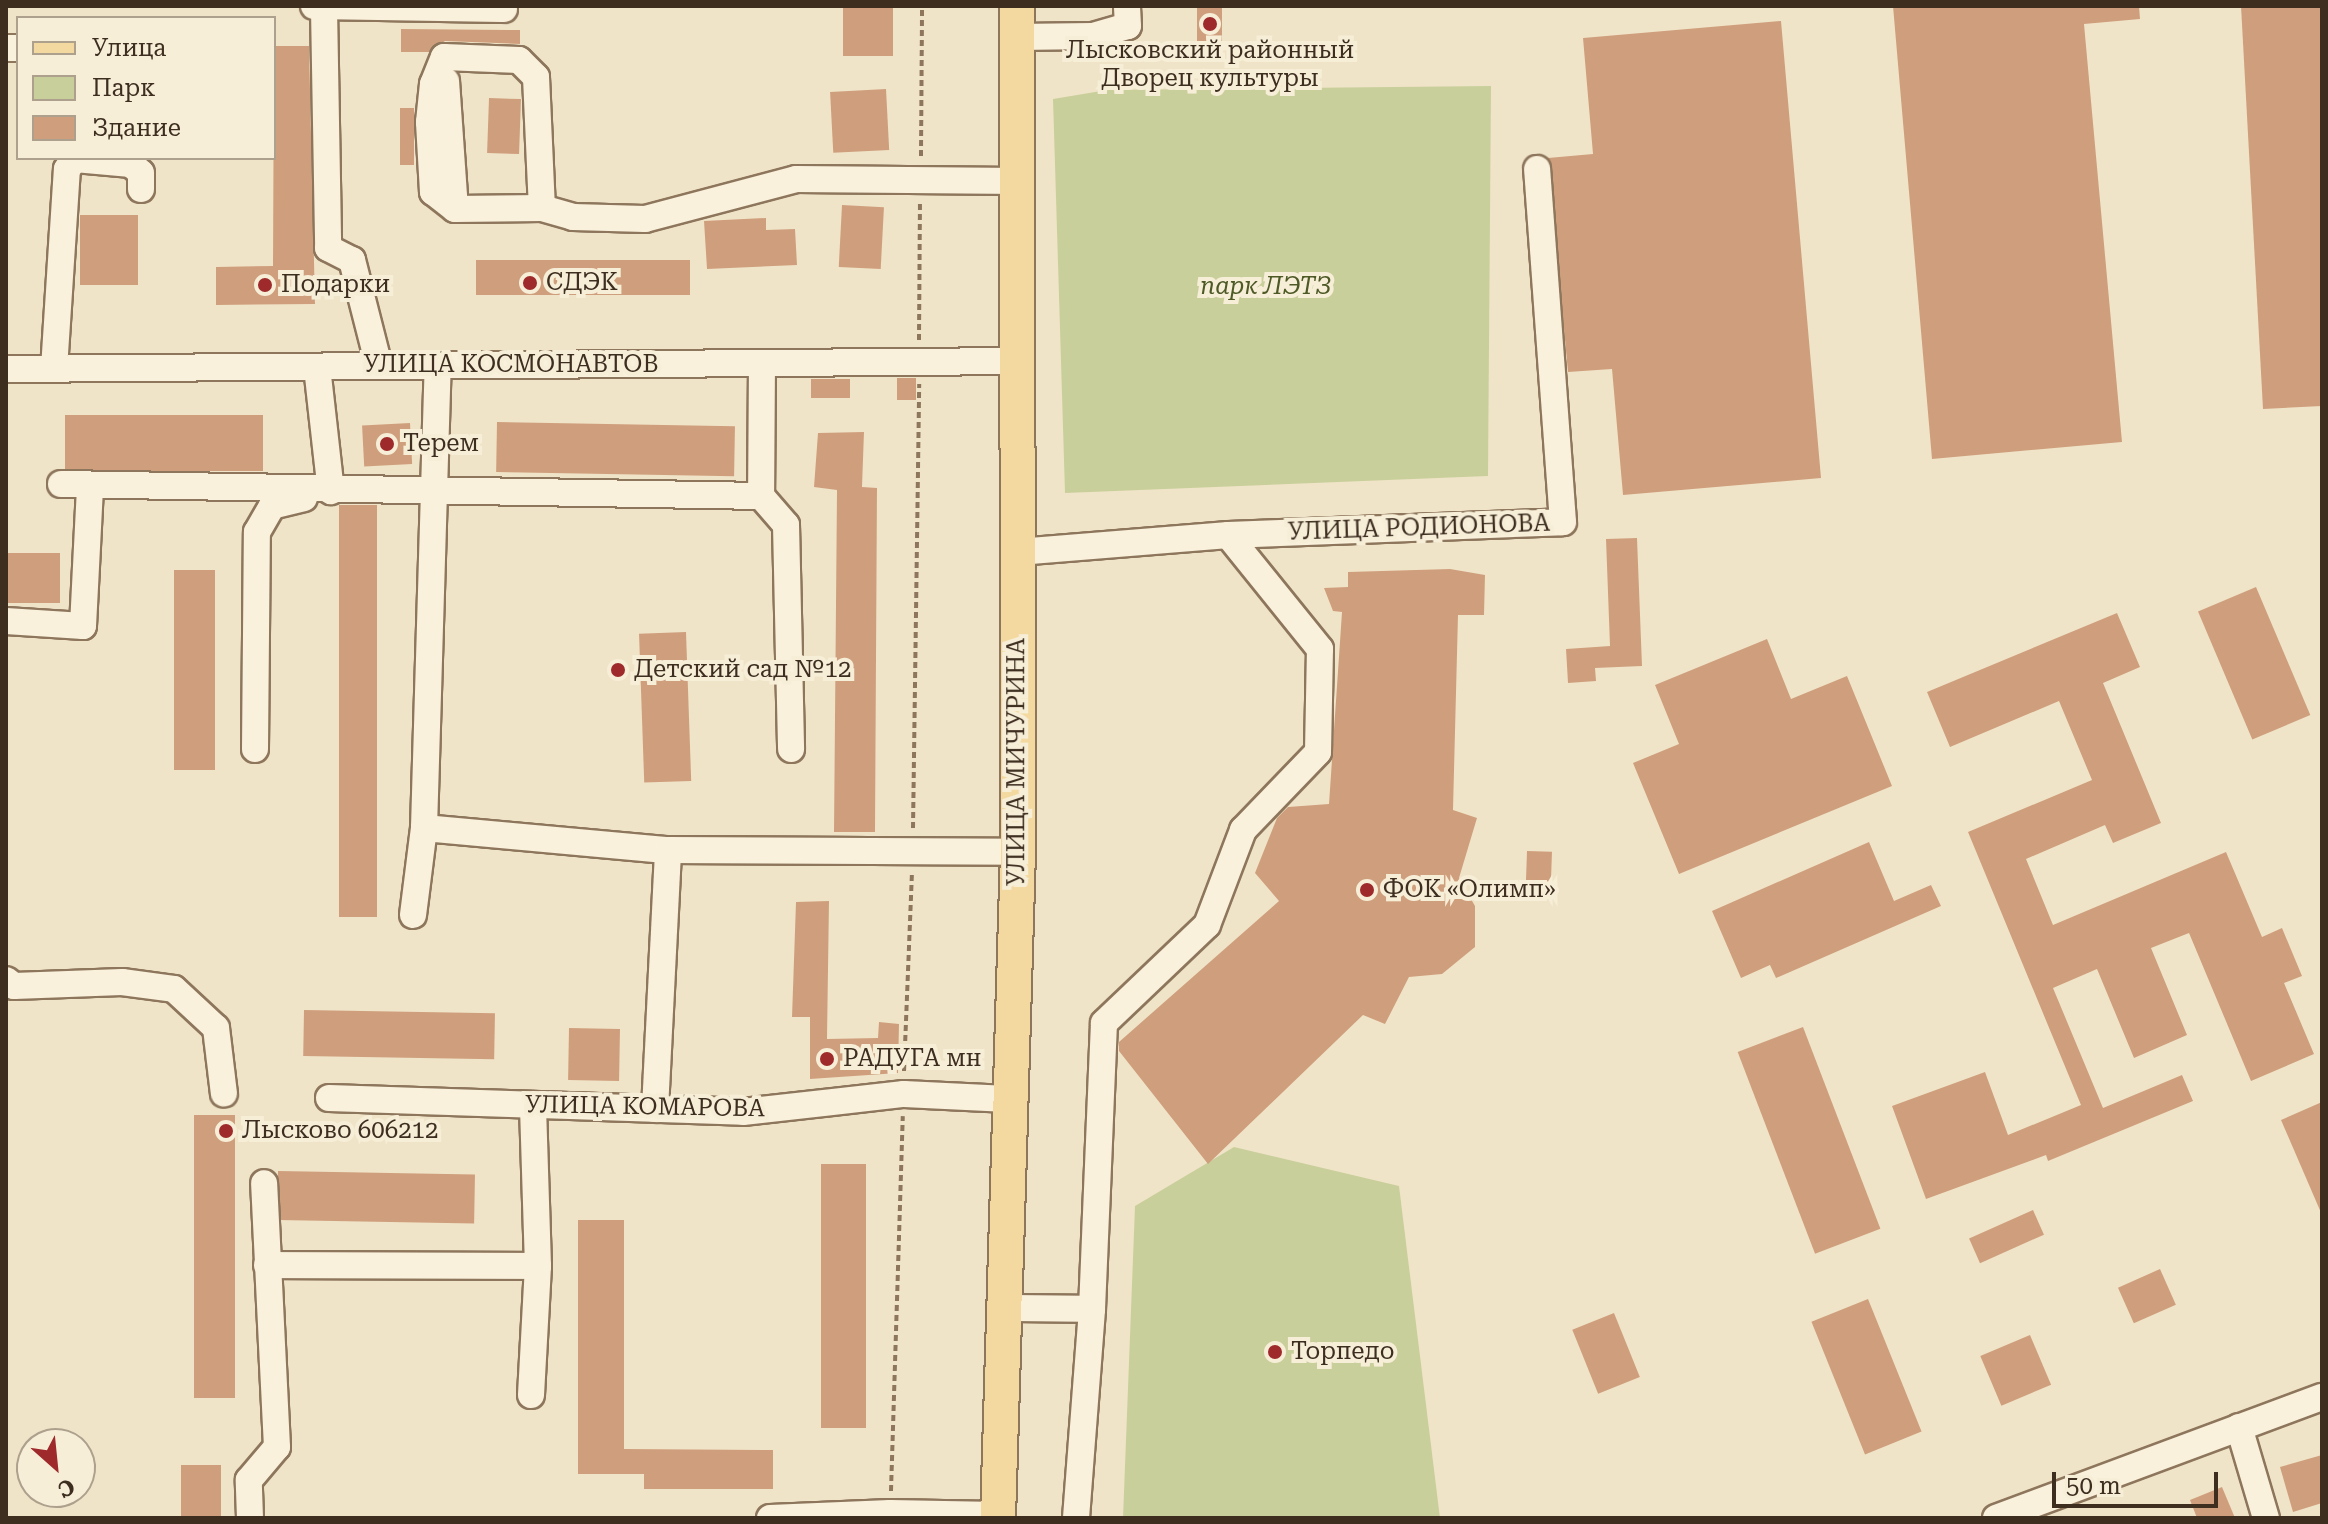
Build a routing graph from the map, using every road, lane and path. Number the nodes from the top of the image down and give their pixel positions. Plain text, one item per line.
1 (922, 6) edge
2 (1127, 6) edge
3 (319, 7) edge
4 (504, 9) dead end
5 (1017, 22) edge
6 (74, 160) edge
7 (86, 160) edge
8 (1537, 169) dead end
9 (920, 179) junction
10 (1020, 181) junction
11 (141, 189) dead end
12 (542, 208) junction
13 (1017, 361) junction
14 (919, 362) junction
15 (762, 363) junction
16 (379, 366) junction
17 (438, 366) junction
18 (317, 367) junction
19 (6, 369) edge
20 (54, 369) junction
21 (61, 484) dead end
22 (90, 486) junction
23 (331, 491) junction
24 (437, 491) junction
25 (761, 496) junction
26 (1228, 535) junction
27 (1018, 552) junction
28 (6, 621) edge
29 (255, 749) dead end
30 (791, 749) dead end
31 (424, 828) junction
32 (668, 850) junction
33 (913, 852) junction
34 (1018, 852) junction
35 (413, 915) dead end
36 (6, 980) edge
37 (224, 1094) dead end
38 (904, 1094) junction
39 (329, 1098) dead end
40 (1008, 1099) junction
41 (533, 1106) junction
42 (655, 1109) junction
43 (264, 1183) dead end
44 (267, 1265) junction
45 (538, 1266) junction
46 (1003, 1308) junction
47 (1092, 1309) junction
48 (531, 1395) dead end
49 (2322, 1397) edge
50 (2239, 1427) junction
51 (2034, 1512) edge
52 (890, 1513) junction
53 (780, 1517) edge
54 (998, 1517) edge
55 (250, 1518) edge
56 (1076, 1518) edge
57 (1996, 1518) edge
58 (2266, 1518) edge

1 - 9 path
2 - 5 street
3 - 4 street
3 - 16 street
5 - 10 main road, УЛИЦА МИЧУРИНА
6 - 20 street
7 - 11 street
8 - 26 street, УЛИЦА РОДИОНОВА
9 - 10 street
9 - 12 street
9 - 14 path
10 - 13 main road, УЛИЦА МИЧУРИНА
12 - 12 street
13 - 14 street, УЛИЦА КОСМОНАВТОВ
13 - 27 main road, УЛИЦА МИЧУРИНА
14 - 15 street, УЛИЦА КОСМОНАВТОВ
14 - 33 path
15 - 17 street, УЛИЦА КОСМОНАВТОВ
15 - 25 street
16 - 17 street, УЛИЦА КОСМОНАВТОВ
16 - 18 street, УЛИЦА КОСМОНАВТОВ
17 - 24 street
18 - 20 street, УЛИЦА КОСМОНАВТОВ
18 - 23 street
19 - 20 street, УЛИЦА КОСМОНАВТОВ
21 - 22 street
22 - 23 street
22 - 28 street
23 - 24 street
23 - 29 street
24 - 25 street
24 - 31 street
25 - 30 street
26 - 27 street, УЛИЦА РОДИОНОВА
26 - 47 street
27 - 34 main road, УЛИЦА МИЧУРИНА
31 - 32 street
31 - 35 street
32 - 33 street
32 - 42 street
33 - 34 street
33 - 38 path
34 - 40 main road, УЛИЦА МИЧУРИНА
36 - 37 street
38 - 40 street, УЛИЦА КОМАРОВА
38 - 42 street, УЛИЦА КОМАРОВА
38 - 52 path
39 - 41 street, УЛИЦА КОМАРОВА
40 - 46 main road, УЛИЦА МИЧУРИНА
41 - 42 street, УЛИЦА КОМАРОВА
41 - 45 street
43 - 44 street
44 - 45 street
44 - 55 street
45 - 48 street
46 - 47 street
46 - 54 main road, УЛИЦА МИЧУРИНА
47 - 56 street
49 - 50 street
50 - 51 street
50 - 58 street
51 - 57 street
52 - 53 street
52 - 54 street

